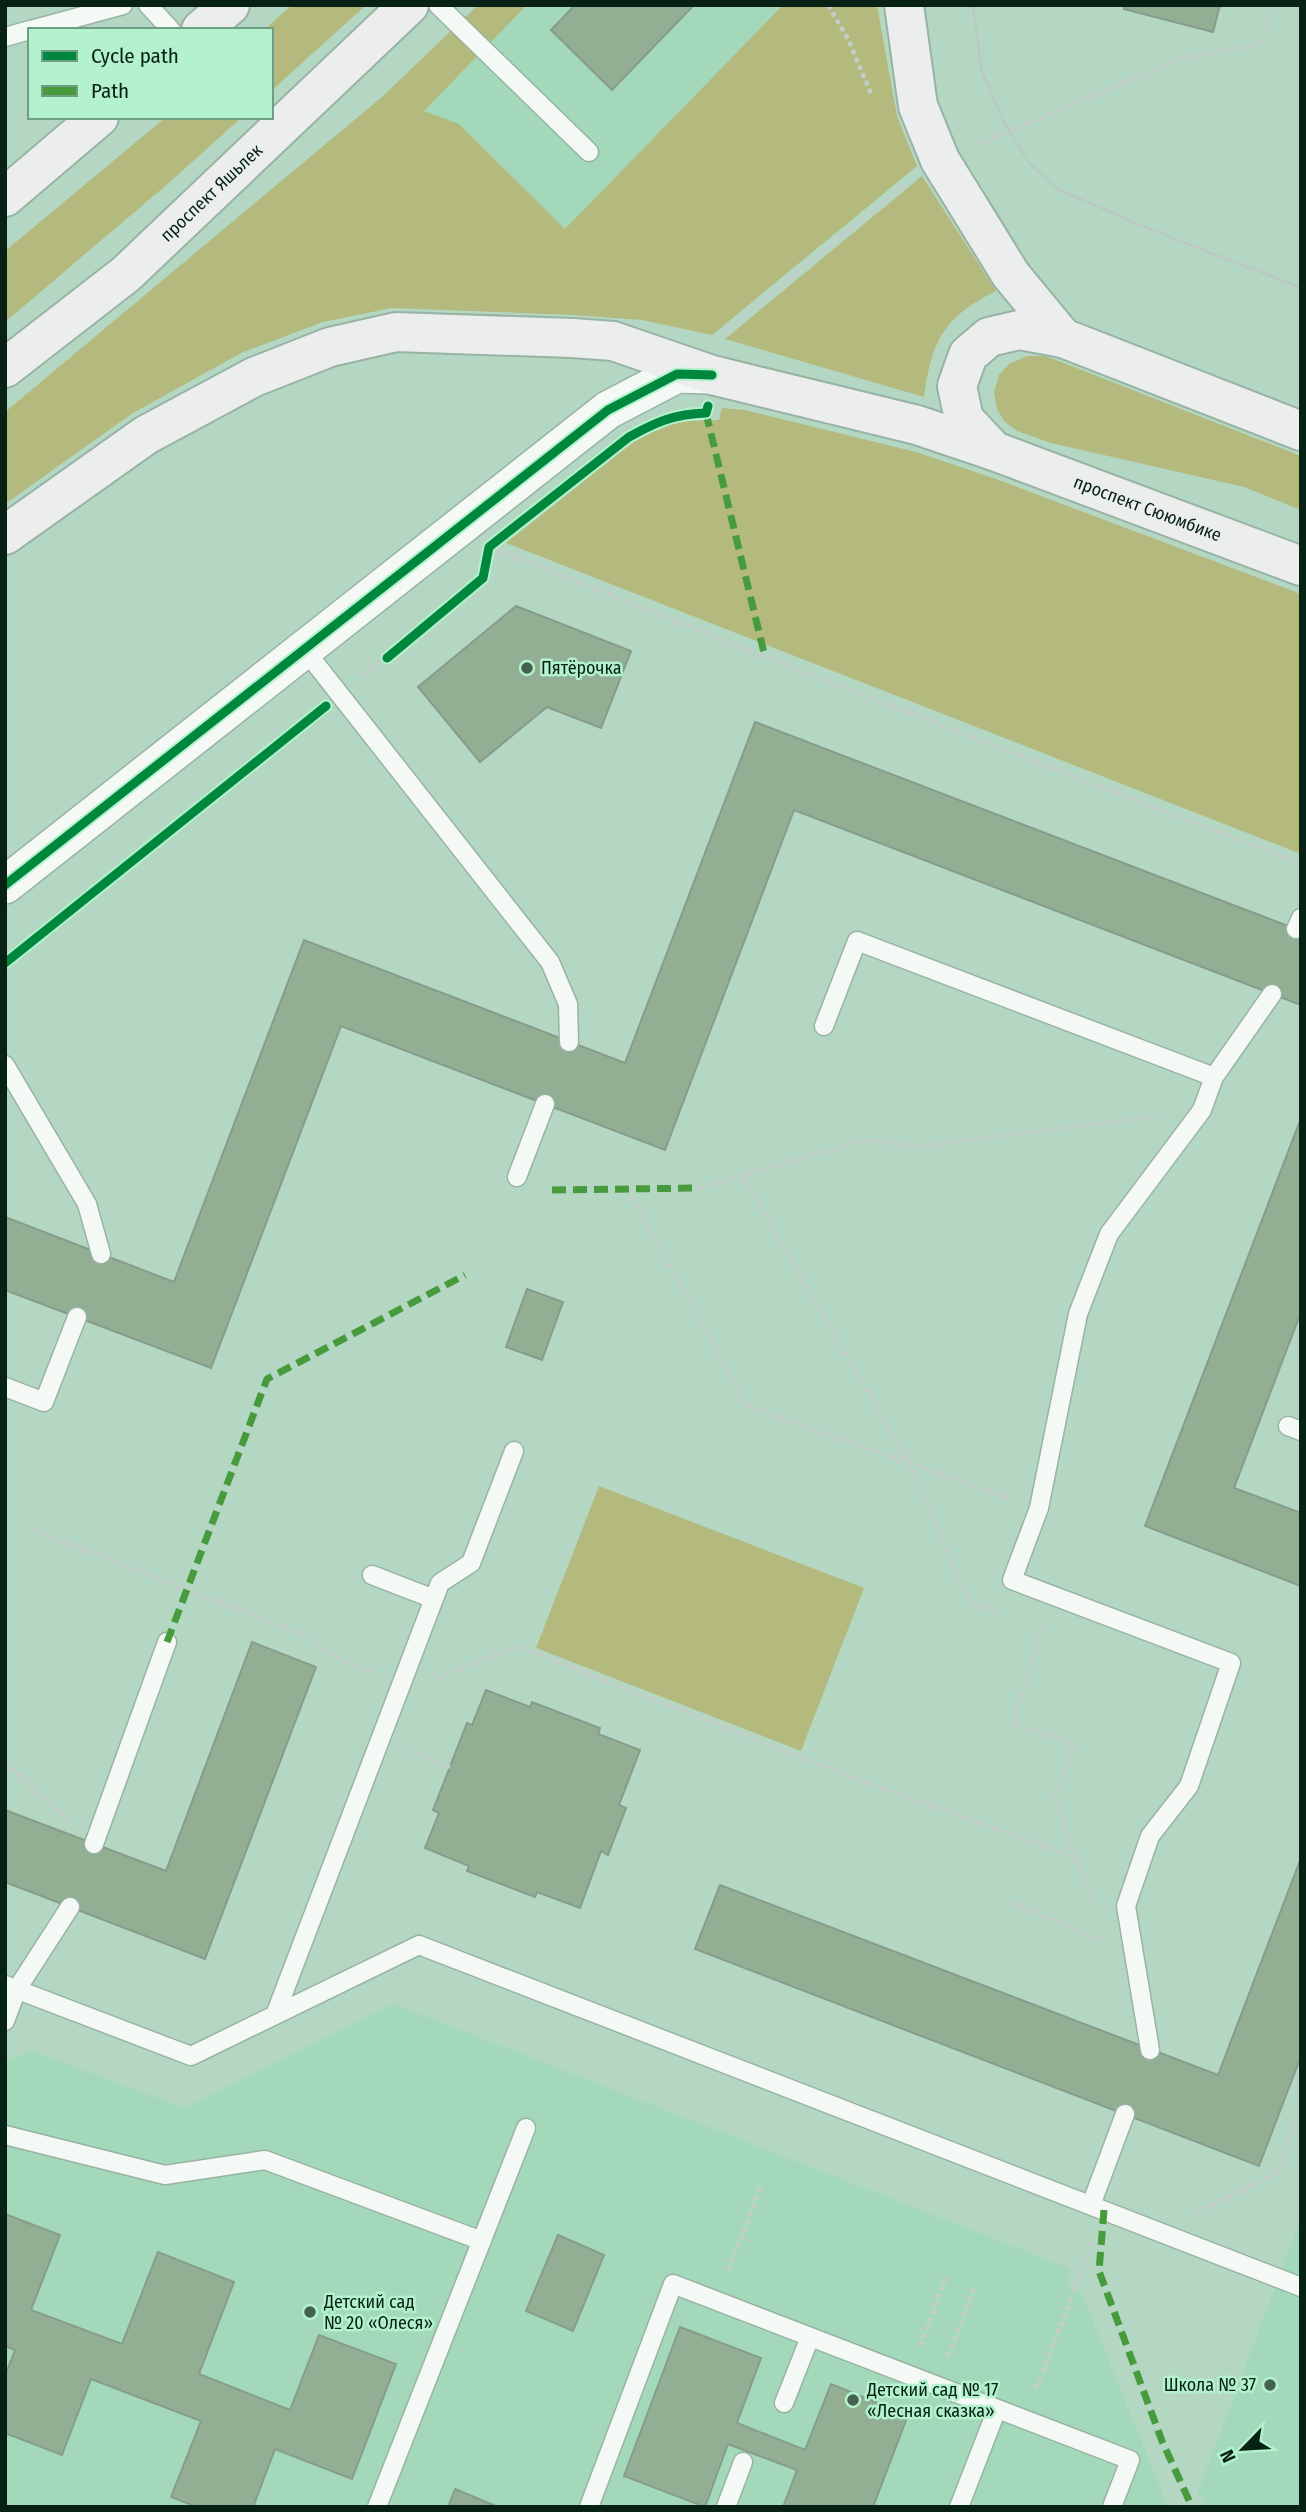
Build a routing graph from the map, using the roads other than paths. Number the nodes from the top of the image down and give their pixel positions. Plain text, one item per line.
1 (123, 5) edge
2 (148, 5) edge
3 (230, 5) edge
4 (408, 5) edge
5 (438, 5) edge
6 (904, 5) edge
7 (37, 28) edge
8 (169, 28) edge
9 (203, 28) edge
10 (28, 31) edge
11 (5, 37) edge
12 (97, 119) edge
13 (589, 152) dead end
14 (5, 197) edge
15 (1063, 338) junction
16 (5, 368) edge
17 (712, 375) junction
18 (1301, 431) edge
19 (995, 451) junction
20 (5, 535) edge
21 (1301, 566) edge
22 (304, 649) junction
23 (5, 885) edge
24 (1272, 994) dead end
25 (824, 1026) dead end
26 (569, 1042) dead end
27 (5, 1065) edge
28 (1214, 1077) junction
29 (545, 1104) dead end
30 (517, 1177) dead end
31 (101, 1254) dead end
32 (77, 1317) dead end
33 (5, 1387) edge
34 (514, 1451) dead end
35 (372, 1575) dead end
36 (434, 1599) junction
37 (167, 1642) dead end
38 (94, 1844) road end
39 (69, 1907) dead end
40 (11, 1987) edge
41 (275, 2015) junction
42 (5, 2021) edge
43 (1150, 2050) dead end
44 (1125, 2114) dead end
45 (526, 2128) dead end
46 (5, 2134) edge
47 (1098, 2208) junction
48 (482, 2241) junction
49 (1301, 2287) edge
50 (810, 2337) junction
51 (785, 2403) dead end
52 (997, 2409) junction
53 (743, 2462) dead end
54 (377, 2507) edge
55 (589, 2507) edge
56 (726, 2507) edge
57 (959, 2507) edge
58 (1112, 2507) edge

1 - 7 lane
2 - 8 lane
3 - 9 main road
4 - 16 main road, проспект Яшьлек
5 - 13 lane
6 - 15 main road
10 - 11 lane
12 - 14 main road
15 - 18 main road
15 - 19 main road
17 - 19 main road, проспект Сююмбике
17 - 20 main road, проспект Сююмбике
17 - 22 street
19 - 21 main road, проспект Сююмбике
22 - 23 street
22 - 26 lane
24 - 28 lane
25 - 28 lane
27 - 31 lane
28 - 43 lane
29 - 30 lane
32 - 33 lane
34 - 36 lane
35 - 36 lane
36 - 41 lane
37 - 38 lane
39 - 40 lane
40 - 41 lane
40 - 42 lane
41 - 47 lane
44 - 47 lane
45 - 48 lane
46 - 48 lane
47 - 49 lane
48 - 54 lane
50 - 51 lane
50 - 52 lane
50 - 55 lane
52 - 57 lane
52 - 58 lane
53 - 56 lane

